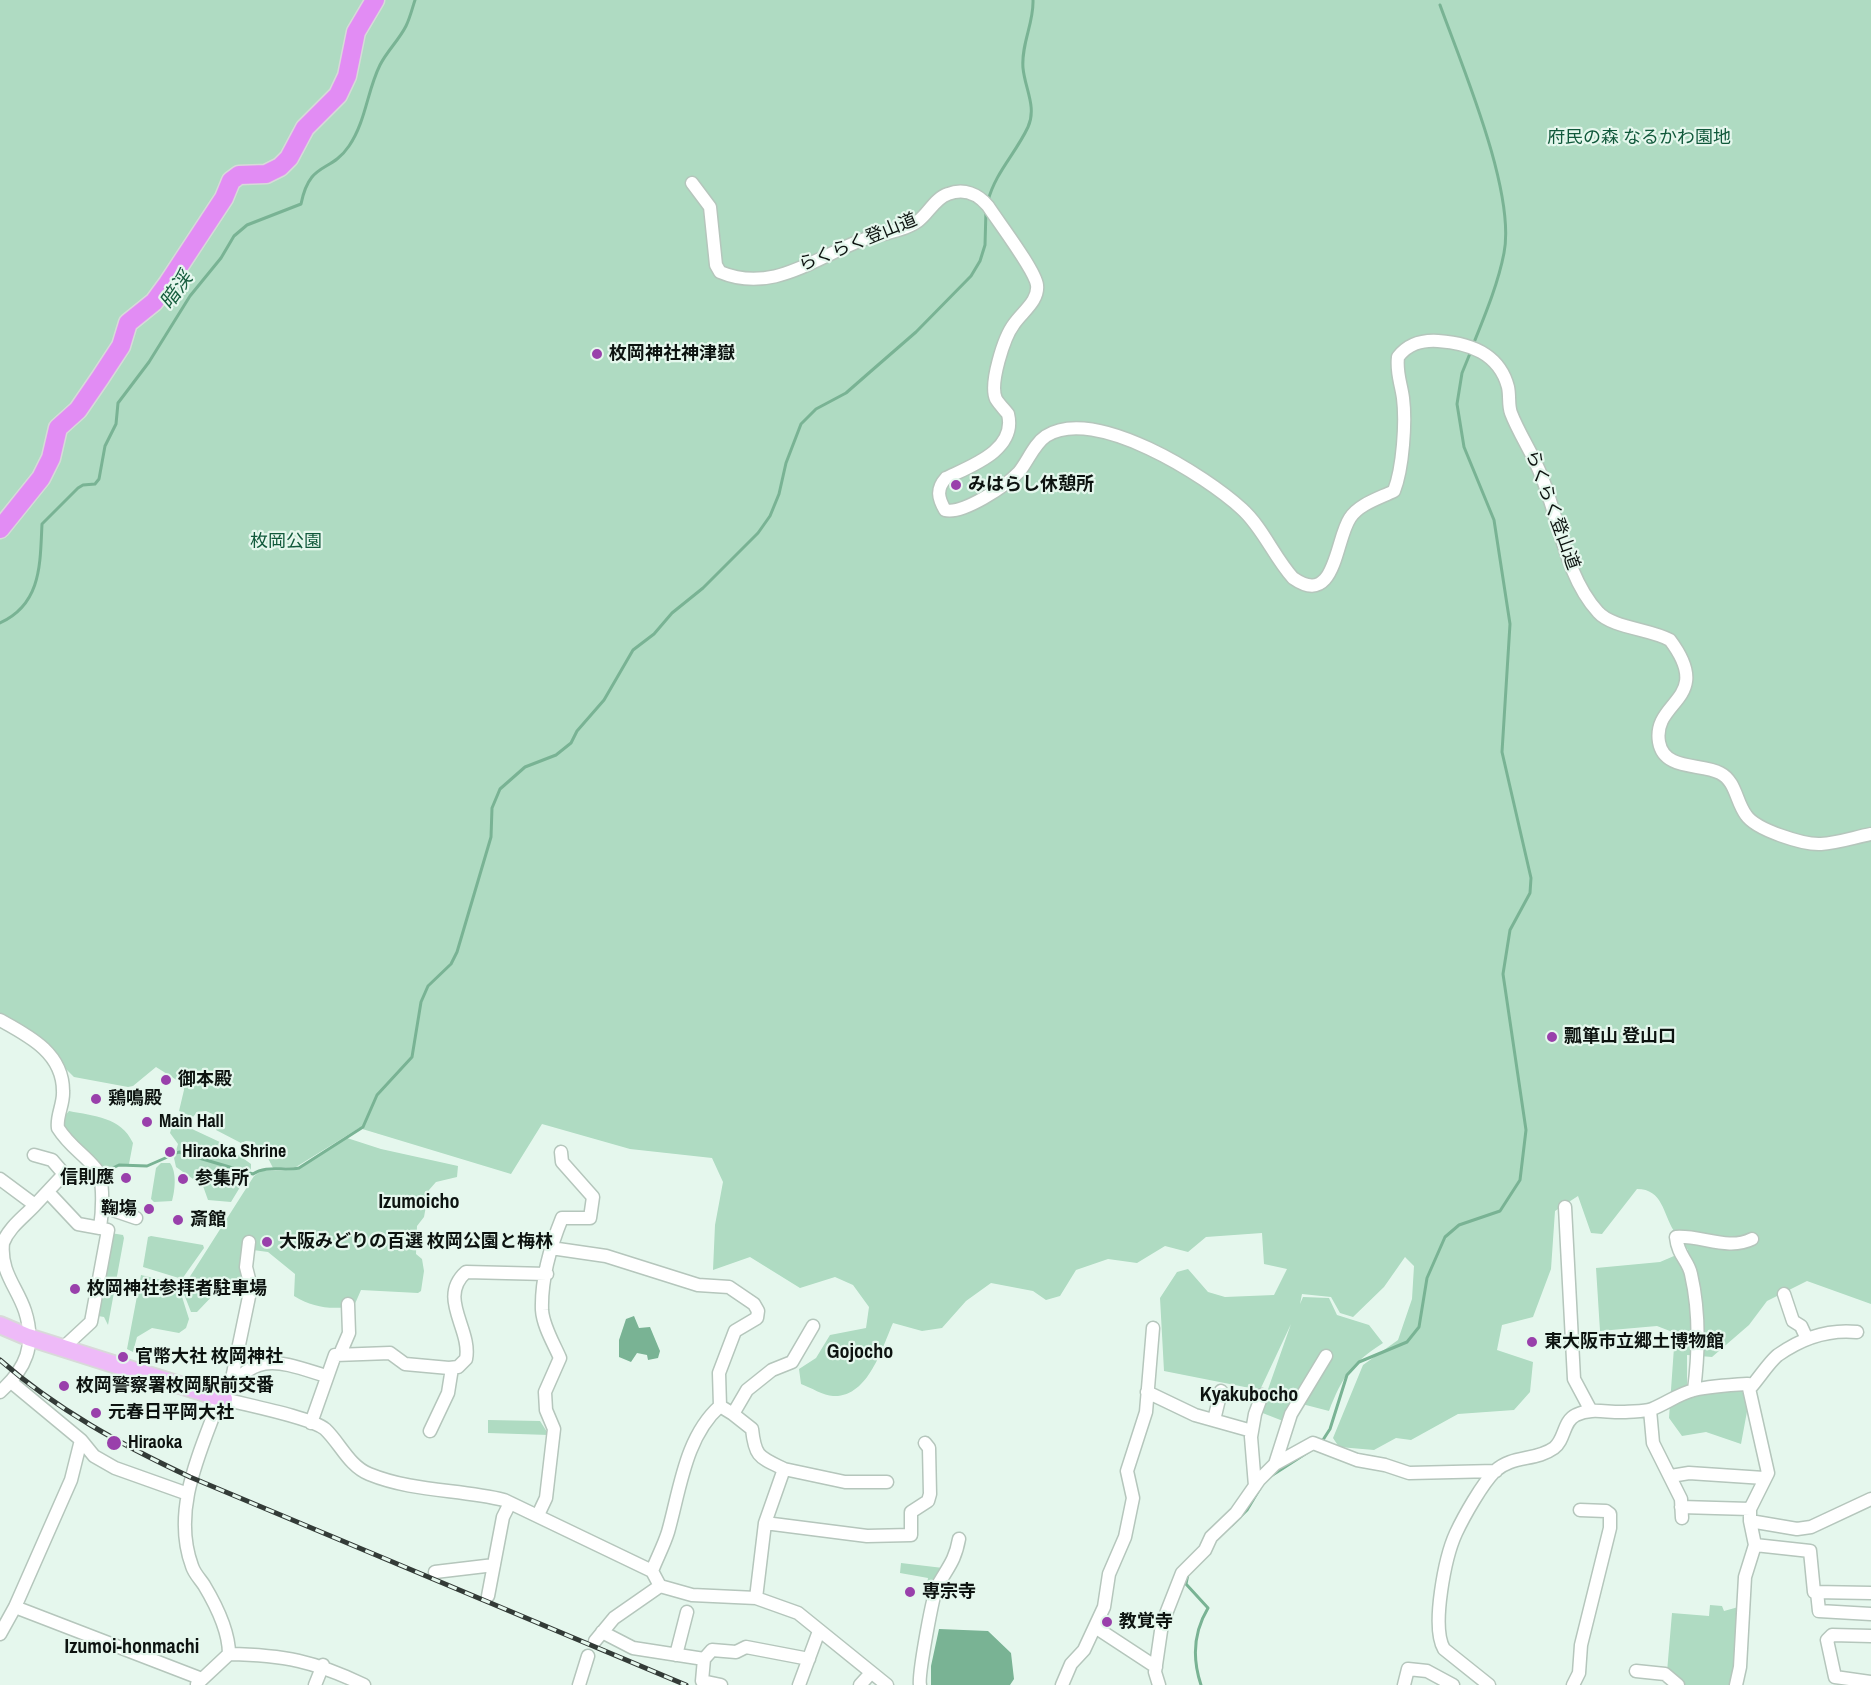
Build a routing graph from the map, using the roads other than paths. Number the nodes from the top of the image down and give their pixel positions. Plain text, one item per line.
1 (375, 0) edge
2 (692, 183) dead end
3 (0, 529) edge
4 (1871, 834) edge
5 (0, 1020) edge
6 (561, 1152) dead end
7 (34, 1155) dead end
8 (0, 1179) edge
9 (48, 1192) junction
10 (35, 1205) junction
11 (104, 1207) junction
12 (1565, 1207) dead end
13 (136, 1218) dead end
14 (100, 1228) junction
15 (1752, 1239) dead end
16 (249, 1242) dead end
17 (551, 1248) junction
18 (547, 1274) junction
19 (1784, 1294) dead end
20 (348, 1304) dead end
21 (0, 1325) edge
22 (813, 1326) dead end
23 (1153, 1328) dead end
24 (1857, 1332) dead end
25 (28, 1337) junction
26 (1807, 1339) junction
27 (63, 1348) junction
28 (340, 1354) junction
29 (1326, 1356) dead end
30 (452, 1368) junction
31 (326, 1376) junction
32 (11, 1382) junction
33 (1751, 1387) junction
34 (1694, 1390) junction
35 (1221, 1391) dead end
36 (0, 1392) edge
37 (1148, 1392) junction
38 (225, 1395) junction
39 (1262, 1395) dead end
40 (720, 1406) junction
41 (1590, 1409) junction
42 (1650, 1410) junction
43 (733, 1414) junction
44 (1214, 1420) junction
45 (311, 1423) junction
46 (430, 1431) dead end
47 (1252, 1431) junction
48 (81, 1440) junction
49 (925, 1443) dead end
50 (1275, 1464) junction
51 (784, 1469) junction
52 (1496, 1471) junction
53 (1671, 1476) junction
54 (1764, 1478) junction
55 (887, 1482) dead end
56 (1255, 1486) junction
57 (188, 1494) junction
58 (1871, 1499) edge
59 (510, 1503) junction
60 (1580, 1510) dead end
61 (538, 1515) junction
62 (1750, 1515) junction
63 (765, 1523) junction
64 (959, 1539) dead end
65 (1755, 1545) junction
66 (494, 1565) junction
67 (652, 1571) junction
68 (435, 1572) dead end
69 (660, 1586) junction
70 (1817, 1592) junction
71 (1871, 1593) edge
72 (488, 1596) dead end
73 (756, 1598) junction
74 (15, 1606) junction
75 (687, 1612) dead end
76 (1871, 1614) edge
77 (1095, 1627) junction
78 (819, 1630) junction
79 (0, 1634) edge
80 (1871, 1636) edge
81 (229, 1654) junction
82 (676, 1655) junction
83 (588, 1656) dead end
84 (704, 1659) junction
85 (809, 1659) junction
86 (323, 1665) junction
87 (1156, 1667) junction
88 (1636, 1671) dead end
89 (870, 1674) junction
90 (199, 1682) edge
91 (1871, 1682) edge
92 (1487, 1684) edge
93 (315, 1685) edge
94 (364, 1685) edge
95 (579, 1685) edge
96 (721, 1685) edge
97 (799, 1685) edge
98 (860, 1685) edge
99 (887, 1685) edge
100 (920, 1685) edge
101 (1062, 1685) edge
102 (1159, 1685) edge
103 (1404, 1685) edge
104 (1453, 1685) edge
105 (1574, 1685) edge
106 (1678, 1685) edge
107 (1736, 1685) edge

1 - 3 highway
2 - 4 street, らくらく登山道
5 - 11 street
6 - 17 street
7 - 9 street
8 - 10 street
9 - 10 street
9 - 14 street
10 - 25 street
11 - 13 street
11 - 14 street
12 - 41 street
14 - 27 street
15 - 34 street
16 - 38 street
17 - 18 street
17 - 40 street
18 - 30 street
18 - 61 street
19 - 26 street
20 - 28 street
21 - 25 main road
22 - 43 street
23 - 37 street
24 - 26 street
25 - 27 main road
25 - 32 street
26 - 33 street
27 - 38 main road
28 - 30 street
28 - 31 street
29 - 50 street
30 - 46 street
31 - 38 street
31 - 45 street
32 - 36 street
32 - 48 street
33 - 34 street
33 - 54 street
34 - 42 street
35 - 44 street
37 - 44 street
37 - 77 street
38 - 45 street
38 - 57 street
39 - 47 street
40 - 43 street
40 - 67 street
41 - 42 street
41 - 52 street
42 - 53 street
43 - 51 street
44 - 47 street
45 - 59 street
47 - 56 street
48 - 57 street
48 - 74 street
49 - 63 street
50 - 52 street
50 - 56 street
51 - 55 street
51 - 63 street
52 - 92 street
53 - 54 street
53 - 62 street
54 - 62 street
56 - 87 street
57 - 81 street
58 - 62 street
59 - 61 street
59 - 66 street
60 - 105 street
61 - 67 street
62 - 65 street
63 - 73 street
64 - 100 street
65 - 70 street
65 - 107 street
66 - 68 street
66 - 72 street
67 - 69 street
69 - 73 street
69 - 82 street
70 - 71 street
70 - 76 street
73 - 78 street
74 - 79 street
74 - 90 street
75 - 82 street
77 - 87 street
77 - 101 street
78 - 85 street
78 - 89 street
80 - 91 street
81 - 86 street
81 - 90 street
82 - 84 street
83 - 95 street
84 - 85 street
84 - 96 street
85 - 97 street
86 - 93 street
86 - 94 street
87 - 102 street
88 - 106 street
89 - 98 street
89 - 99 street
103 - 104 street

